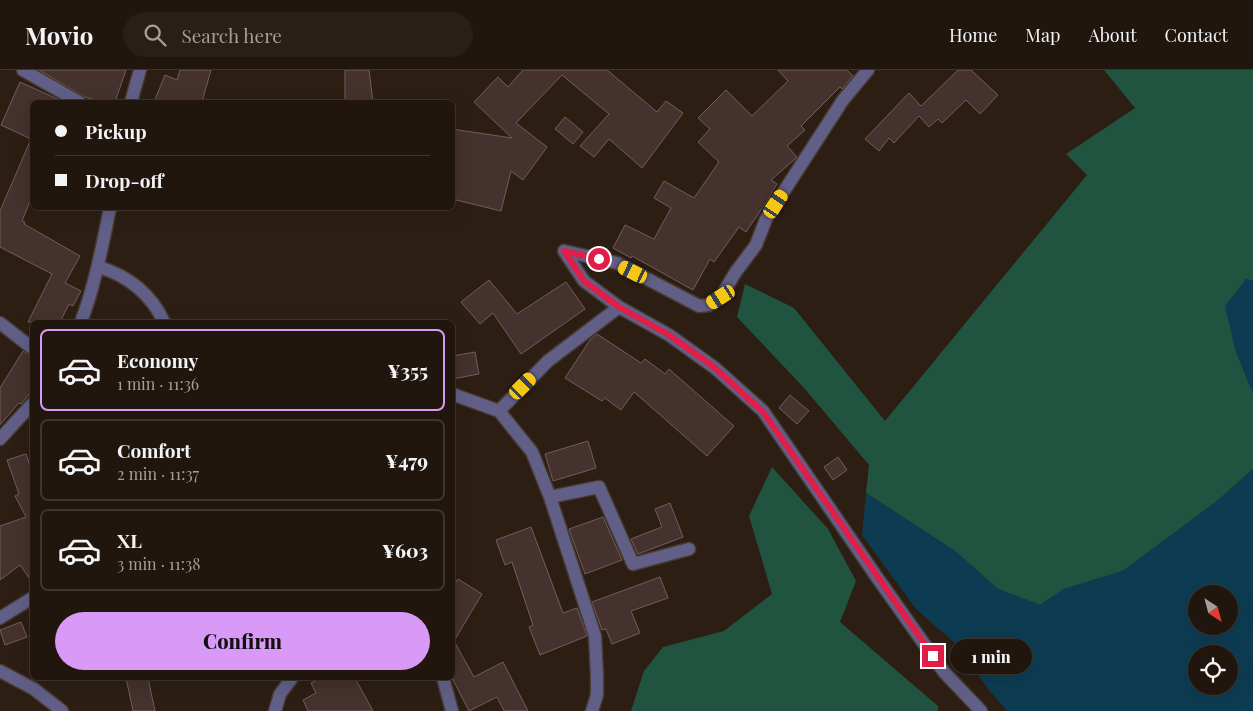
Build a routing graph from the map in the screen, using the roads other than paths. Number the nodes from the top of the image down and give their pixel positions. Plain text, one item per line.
1 (23, 70) edge
2 (140, 70) edge
3 (868, 70) edge
4 (76, 100) edge
5 (132, 100) edge
6 (110, 210) edge
7 (98, 267) junction
8 (619, 307) junction
9 (82, 320) edge
10 (163, 320) edge
11 (0, 323) edge
12 (30, 346) edge
13 (455, 395) edge
14 (30, 406) edge
15 (499, 411) junction
16 (0, 439) edge
17 (550, 497) junction
18 (689, 549) dead end
19 (30, 599) edge
20 (0, 618) edge
21 (0, 671) edge
22 (290, 680) edge
23 (444, 680) edge
24 (62, 711) edge
25 (275, 711) edge
26 (452, 711) edge
27 (592, 711) edge
28 (982, 711) edge

1 - 4 street
2 - 5 street
3 - 8 street
6 - 7 street
7 - 9 street
7 - 10 street
8 - 15 street
8 - 28 street
11 - 12 street
13 - 15 street
14 - 16 street
15 - 17 street
17 - 18 street
17 - 27 street
19 - 20 street
21 - 24 street
22 - 25 street
23 - 26 street

